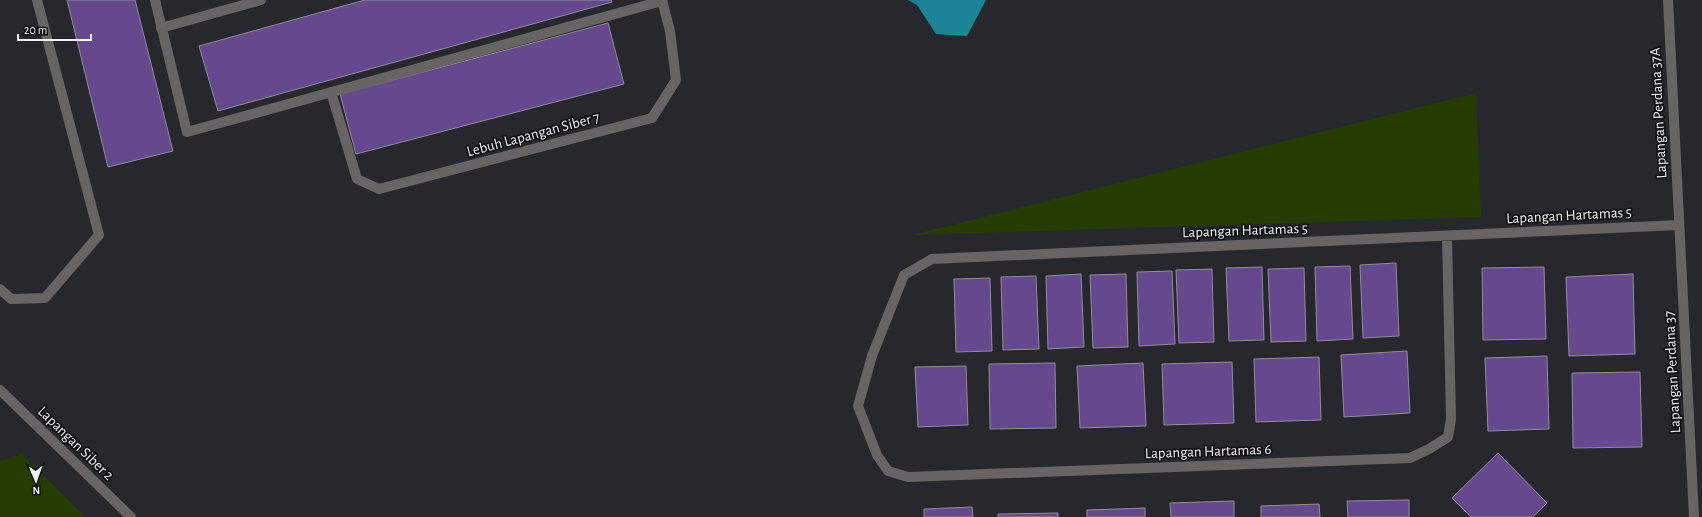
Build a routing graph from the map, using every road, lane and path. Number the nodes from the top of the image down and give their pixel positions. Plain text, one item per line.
1 (37, 0) edge
2 (155, 0) edge
3 (261, 0) edge
4 (1668, 0) edge
5 (662, 1) edge
6 (162, 28) junction
7 (331, 92) junction
8 (1679, 225) junction
9 (1447, 237) junction
10 (0, 289) edge
11 (872, 356) joint
12 (0, 390) edge
13 (131, 517) edge
14 (1694, 517) edge

1 - 10 street
2 - 6 street
3 - 6 street
4 - 8 street, Lapangan Perdana 37A
5 - 7 street
5 - 7 street, Lebuh Lapangan Siber 7
6 - 7 street
8 - 9 street, Lapangan Hartamas 5
8 - 14 street, Lapangan Perdana 37
9 - 11 street, Lapangan Hartamas 5
9 - 11 street, Lapangan Hartamas 6
12 - 13 street, Lapangan Siber 2

